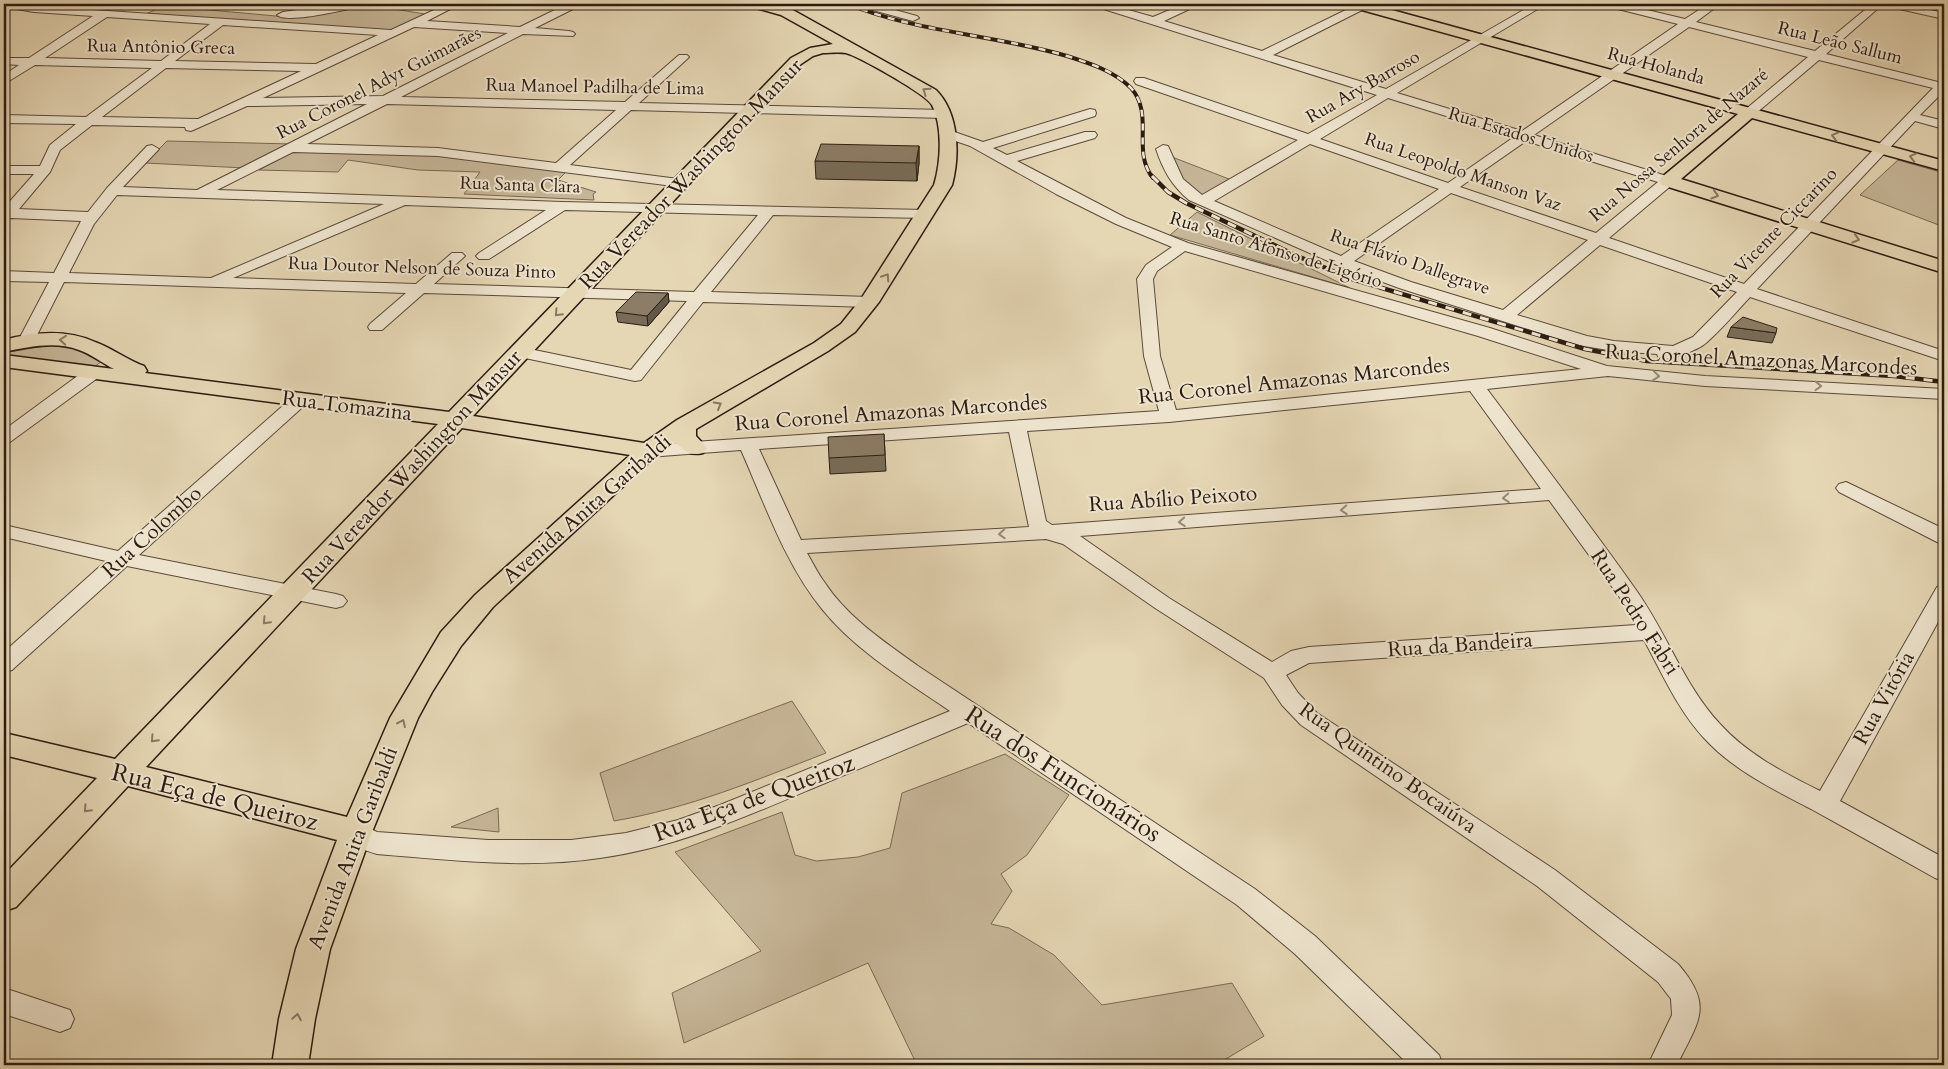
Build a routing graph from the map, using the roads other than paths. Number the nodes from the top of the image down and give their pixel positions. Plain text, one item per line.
1 (4, 4) edge
2 (51, 4) edge
3 (358, 4) edge
4 (455, 4) edge
5 (575, 4) edge
6 (862, 4) edge
7 (1098, 4) edge
8 (1192, 4) edge
9 (1362, 4) edge
10 (1541, 4) edge
11 (1610, 4) edge
12 (1715, 4) edge
13 (1878, 4) edge
14 (1890, 4) edge
15 (164, 5) edge
16 (766, 5) edge
17 (107, 8) edge
18 (34, 9) junction
19 (243, 12) dead end
20 (133, 15) junction
21 (1944, 16) edge
22 (913, 18) dead end
23 (221, 21) junction
24 (1154, 21) junction
25 (1687, 23) junction
26 (412, 24) junction
27 (522, 30) junction
28 (392, 33) junction
29 (569, 34) dead end
30 (1482, 38) junction
31 (828, 48) junction
32 (852, 50) junction
33 (1263, 54) junction
34 (1817, 55) junction
35 (683, 57) dead end
36 (4, 61) edge
37 (32, 62) junction
38 (163, 65) junction
39 (317, 68) junction
40 (1613, 75) junction
41 (4, 80) edge
42 (1140, 81) dead end
43 (1943, 86) edge
44 (1388, 93) junction
45 (386, 100) junction
46 (245, 102) junction
47 (628, 106) junction
48 (751, 109) junction
49 (1750, 112) junction
50 (1090, 113) dead end
51 (1912, 117) junction
52 (4, 119) edge
53 (89, 121) junction
54 (945, 123) junction
55 (1944, 125) edge
56 (1090, 135) dead end
57 (1525, 136) junction
58 (1309, 139) junction
59 (982, 147) junction
60 (291, 148) junction
61 (152, 149) dead end
62 (1163, 149) dead end
63 (1882, 149) junction
64 (1006, 160) junction
65 (1944, 166) edge
66 (560, 167) junction
67 (4, 170) edge
68 (43, 170) junction
69 (1668, 181) junction
70 (681, 183) junction
71 (1450, 188) junction
72 (112, 191) junction
73 (200, 194) junction
74 (405, 200) junction
75 (1202, 201) junction
76 (562, 206) junction
77 (657, 208) junction
78 (769, 210) junction
79 (5, 214) edge
80 (926, 214) junction
81 (91, 217) junction
82 (1810, 225) junction
83 (1599, 239) junction
84 (1183, 246) junction
85 (457, 256) dead end
86 (484, 256) dead end
87 (1342, 262) junction
88 (1944, 267) edge
89 (4, 276) edge
90 (59, 278) junction
91 (211, 282) junction
92 (421, 288) junction
93 (1747, 290) junction
94 (576, 293) junction
95 (699, 297) junction
96 (870, 302) junction
97 (1506, 316) junction
98 (376, 327) dead end
99 (26, 341) junction
100 (4, 346) edge
101 (1678, 351) junction
102 (520, 352) junction
103 (1944, 356) edge
104 (4, 361) edge
105 (100, 365) junction
106 (1608, 371) junction
107 (1476, 385) junction
108 (1944, 394) edge
109 (300, 400) junction
110 (1168, 417) junction
111 (456, 420) junction
112 (685, 425) junction
113 (1017, 427) junction
114 (4, 438) edge
115 (748, 445) junction
116 (695, 448) junction
117 (648, 451) junction
118 (1846, 488) dead end
119 (1554, 494) junction
120 (4, 531) edge
121 (1047, 531) junction
122 (1944, 537) edge
123 (794, 546) junction
124 (122, 558) junction
125 (1944, 592) edge
126 (292, 593) junction
127 (336, 602) dead end
128 (1652, 632) junction
129 (4, 664) edge
130 (1272, 672) junction
131 (970, 712) junction
132 (4, 744) edge
133 (121, 774) junction
134 (1824, 805) junction
135 (356, 832) junction
136 (1944, 870) edge
137 (4, 897) edge
138 (4, 1001) edge
139 (60, 1019) dead end
140 (290, 1065) edge
141 (1429, 1065) edge
142 (1662, 1065) edge

1 - 18 street
2 - 18 street
3 - 19 street
4 - 26 street
5 - 27 street, Rua Coronel Adyr Guimarães
6 - 22 street
7 - 24 street, Rua Estados Unidos
8 - 24 street
9 - 30 main road, Rua Holanda
9 - 33 street
10 - 30 street, Rua Ary Barroso
11 - 25 street, Rua Leão Sallum
12 - 25 street
13 - 34 street, Rua Nossa Senhora de Nazaré
14 - 21 street
15 - 20 street
16 - 31 main road
16 - 32 main road
17 - 18 street
17 - 20 street
17 - 37 street
20 - 23 street
23 - 28 street
23 - 38 street
24 - 33 street, Rua Estados Unidos
25 - 34 street, Rua Leão Sallum
25 - 40 street
26 - 27 street
26 - 28 street
27 - 29 street
27 - 45 street, Rua Coronel Adyr Guimarães
28 - 39 street
30 - 40 main road, Rua Holanda
30 - 44 street, Rua Ary Barroso
31 - 32 main road
31 - 48 main road, Rua Vereador Washington Mansur
54 -> 32 main road
33 - 44 street, Rua Estados Unidos
34 - 43 street, Rua Leão Sallum
34 - 49 street, Rua Nossa Senhora de Nazaré
35 - 47 street
36 - 37 street, Rua Antônio Greca
37 - 38 street, Rua Antônio Greca
37 - 41 street
38 - 39 street, Rua Antônio Greca
38 - 53 street
39 - 46 street
40 - 49 main road, Rua Holanda
40 - 57 street
42 - 58 street, Rua Leopoldo Manson Vaz
43 - 51 street, Rua Vicente Ciccarino
44 - 57 street, Rua Estados Unidos
44 - 58 street, Rua Ary Barroso
45 - 46 street, Rua Manoel Padilha de Lima
45 - 47 street, Rua Manoel Padilha de Lima
45 - 60 street, Rua Coronel Adyr Guimarães
46 - 53 street
47 - 48 street, Rua Manoel Padilha de Lima
47 - 66 street
48 - 54 street, Rua Manoel Padilha de Lima
48 - 70 main road, Rua Vereador Washington Mansur
63 -> 49 main road, Rua Holanda
49 - 69 main road, Rua Nossa Senhora de Nazaré
50 - 59 street
51 - 55 street
51 - 63 street, Rua Vicente Ciccarino
52 - 53 street
53 - 68 street
54 - 59 street, Rua Santo Afonso de Ligório
54 - 80 main road, Avenida Anita Garibaldi
56 - 64 street
57 - 69 street, Rua Estados Unidos
57 - 71 street
58 - 71 street, Rua Leopoldo Manson Vaz
58 - 75 street, Rua Ary Barroso
59 - 64 street, Rua Santo Afonso de Ligório
60 - 66 street
60 - 73 street, Rua Coronel Adyr Guimarães
61 - 72 street
62 - 75 street, Rua Flávio Dallegrave
65 -> 63 main road, Rua Holanda
63 - 82 street, Rua Vicente Ciccarino
64 - 84 street, Rua Santo Afonso de Ligório
66 - 70 street
67 - 68 street
68 - 79 street
69 -> 82 main road, Rua Estados Unidos
69 - 83 street, Rua Nossa Senhora de Nazaré
70 - 77 main road, Rua Vereador Washington Mansur
71 - 83 street, Rua Leopoldo Manson Vaz
71 - 87 street
72 - 73 street, Rua Santa Clara
72 - 81 street
73 - 74 street, Rua Santa Clara
74 - 76 street, Rua Santa Clara
74 - 91 street
75 - 87 street, Rua Flávio Dallegrave
76 - 77 street, Rua Santa Clara
76 - 86 street
77 - 78 street, Rua Santa Clara
77 - 94 main road, Rua Vereador Washington Mansur
78 - 80 street, Rua Santa Clara
78 - 95 street
79 - 81 street
96 -> 80 main road, Avenida Anita Garibaldi
81 - 90 street
82 -> 88 main road, Rua Estados Unidos
82 - 93 street, Rua Vicente Ciccarino
83 - 93 street, Rua Leopoldo Manson Vaz
83 - 97 street, Rua Nossa Senhora de Nazaré
84 - 106 street, Rua Santo Afonso de Ligório
84 - 110 street
85 - 92 street
87 - 97 street, Rua Flávio Dallegrave
89 - 90 street, Rua Doutor Nelson de Souza Pinto
90 - 91 street, Rua Doutor Nelson de Souza Pinto
90 - 99 street
91 - 92 street, Rua Doutor Nelson de Souza Pinto
92 - 94 street, Rua Doutor Nelson de Souza Pinto
92 - 98 street
93 - 101 street, Rua Vicente Ciccarino
93 - 103 street, Rua Leopoldo Manson Vaz
94 - 95 street, Rua Doutor Nelson de Souza Pinto
94 -> 102 main road, Rua Vereador Washington Mansur
95 - 96 street, Rua Doutor Nelson de Souza Pinto
95 - 102 street
112 -> 96 main road, Avenida Anita Garibaldi
97 - 101 street, Rua Flávio Dallegrave
99 - 100 main road, Rua Tomazina
105 -> 99 main road, Rua Tomazina
101 - 106 street, Rua Vicente Ciccarino
102 - 111 main road, Rua Vereador Washington Mansur
104 - 105 main road, Rua Tomazina
105 - 109 main road, Rua Tomazina
105 - 114 street
106 - 107 street, Rua Coronel Amazonas Marcondes
106 -> 108 street, Rua Coronel Amazonas Marcondes
107 - 110 street, Rua Coronel Amazonas Marcondes
107 - 119 street, Rua Pedro Fabri
109 - 111 main road, Rua Tomazina
109 - 124 street, Rua Colombo
110 - 113 street, Rua Coronel Amazonas Marcondes
111 - 117 main road, Rua Tomazina
111 - 126 main road, Rua Vereador Washington Mansur
112 - 116 main road
112 - 117 main road, Avenida Anita Garibaldi
113 - 115 street, Rua Coronel Amazonas Marcondes
113 - 121 street
115 - 116 street, Rua Coronel Amazonas Marcondes
115 - 123 street, Rua dos Funcionários
116 - 117 street, Rua Coronel Amazonas Marcondes
135 -> 117 main road, Avenida Anita Garibaldi
118 - 122 street
119 -> 121 street, Rua Abílio Peixoto
119 - 128 street, Rua Pedro Fabri
120 - 124 street
121 -> 123 street, Rua Abílio Peixoto
121 - 130 street, Rua Quintino Bocaiúva
123 - 131 street, Rua dos Funcionários
124 - 126 street
124 - 129 street, Rua Colombo
125 - 134 street, Rua Vitória
126 - 127 street
126 -> 133 main road, Rua Vereador Washington Mansur
128 - 130 street, Rua da Bandeira
128 - 134 street, Rua Pedro Fabri
130 - 142 street, Rua Quintino Bocaiúva
131 - 135 street, Rua Eça de Queiroz
131 - 141 street, Rua dos Funcionários
132 - 133 main road, Rua Eça de Queiroz
133 - 135 main road, Rua Eça de Queiroz
133 -> 137 main road, Rua Vereador Washington Mansur
134 - 136 street, Rua Pedro Fabri
140 -> 135 main road, Avenida Anita Garibaldi
138 - 139 street

